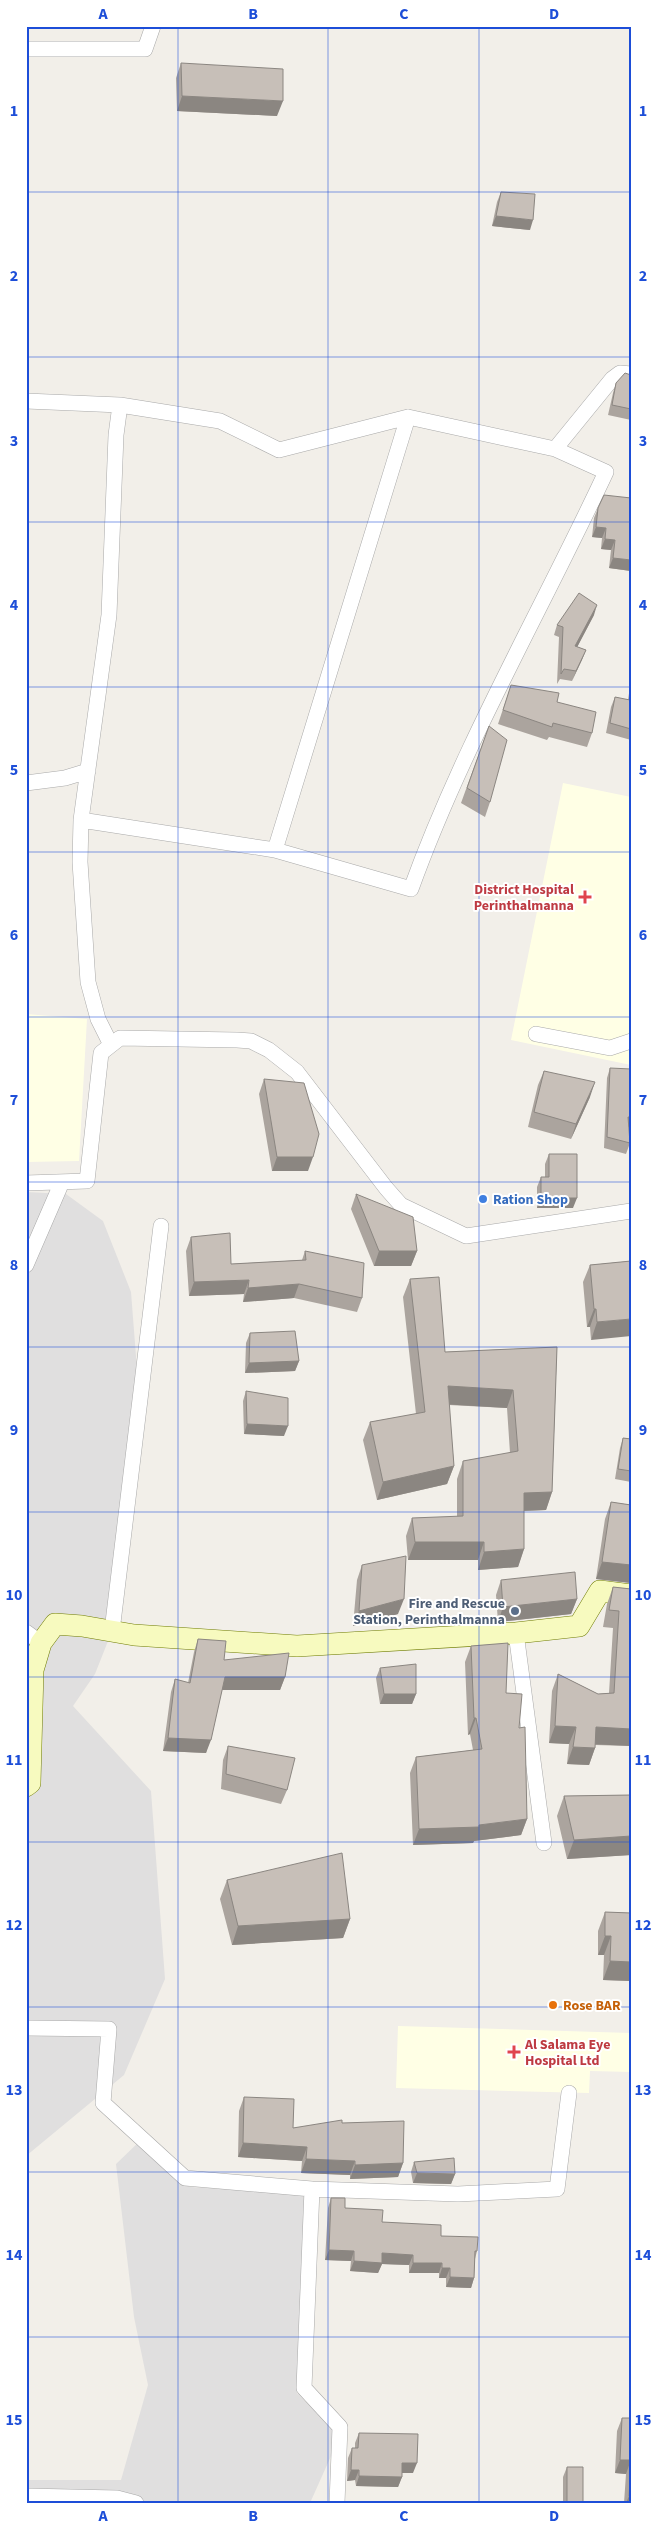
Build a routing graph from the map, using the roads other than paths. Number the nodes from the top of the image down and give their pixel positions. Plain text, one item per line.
1 (153, 26) edge
2 (26, 49) edge
3 (631, 374) edge
4 (26, 401) edge
5 (120, 405) junction
6 (408, 417) junction
7 (555, 449) junction
8 (88, 771) junction
9 (26, 783) edge
10 (81, 820) junction
11 (275, 850) junction
12 (536, 1034) dead end
13 (631, 1041) edge
14 (111, 1045) junction
15 (62, 1182) junction
16 (26, 1183) edge
17 (631, 1211) edge
18 (161, 1226) dead end
19 (26, 1265) edge
20 (631, 1596) edge
21 (112, 1631) junction
22 (516, 1633) junction
23 (34, 1638) edge
24 (26, 1786) edge
25 (544, 1843) dead end
26 (26, 2028) edge
27 (569, 2092) dead end
28 (312, 2189) junction
29 (26, 2496) edge
30 (136, 2503) edge
31 (337, 2503) edge

1 - 2 street
3 - 7 street
4 - 5 street
5 - 6 street
5 - 8 street
6 - 7 street
6 - 11 street
7 - 11 street
8 - 9 street
8 - 10 street
10 - 11 street
10 - 14 street
12 - 13 street
14 - 15 street
14 - 17 street
15 - 16 street
15 - 19 street
18 - 21 street
20 - 22 street
21 - 22 street
21 - 23 street
22 - 25 street
23 - 24 street
26 - 28 street
27 - 28 street
28 - 31 street
29 - 30 street

